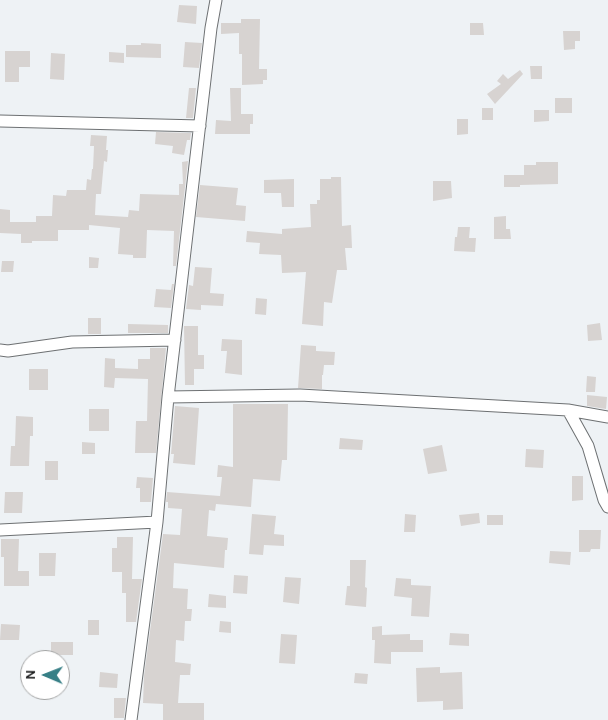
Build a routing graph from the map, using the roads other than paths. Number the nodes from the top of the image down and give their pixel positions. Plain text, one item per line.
1 (216, 0) edge
2 (0, 121) edge
3 (200, 126) junction
4 (175, 340) junction
5 (0, 350) edge
6 (168, 397) junction
7 (568, 410) junction
8 (608, 417) edge
9 (608, 507) edge
10 (157, 522) junction
11 (0, 530) edge
12 (131, 720) edge

1 - 3 street
2 - 3 street
3 - 4 street
4 - 5 street
4 - 6 street
6 - 7 street
6 - 10 street
7 - 8 street
7 - 9 street
10 - 11 street
10 - 12 street

